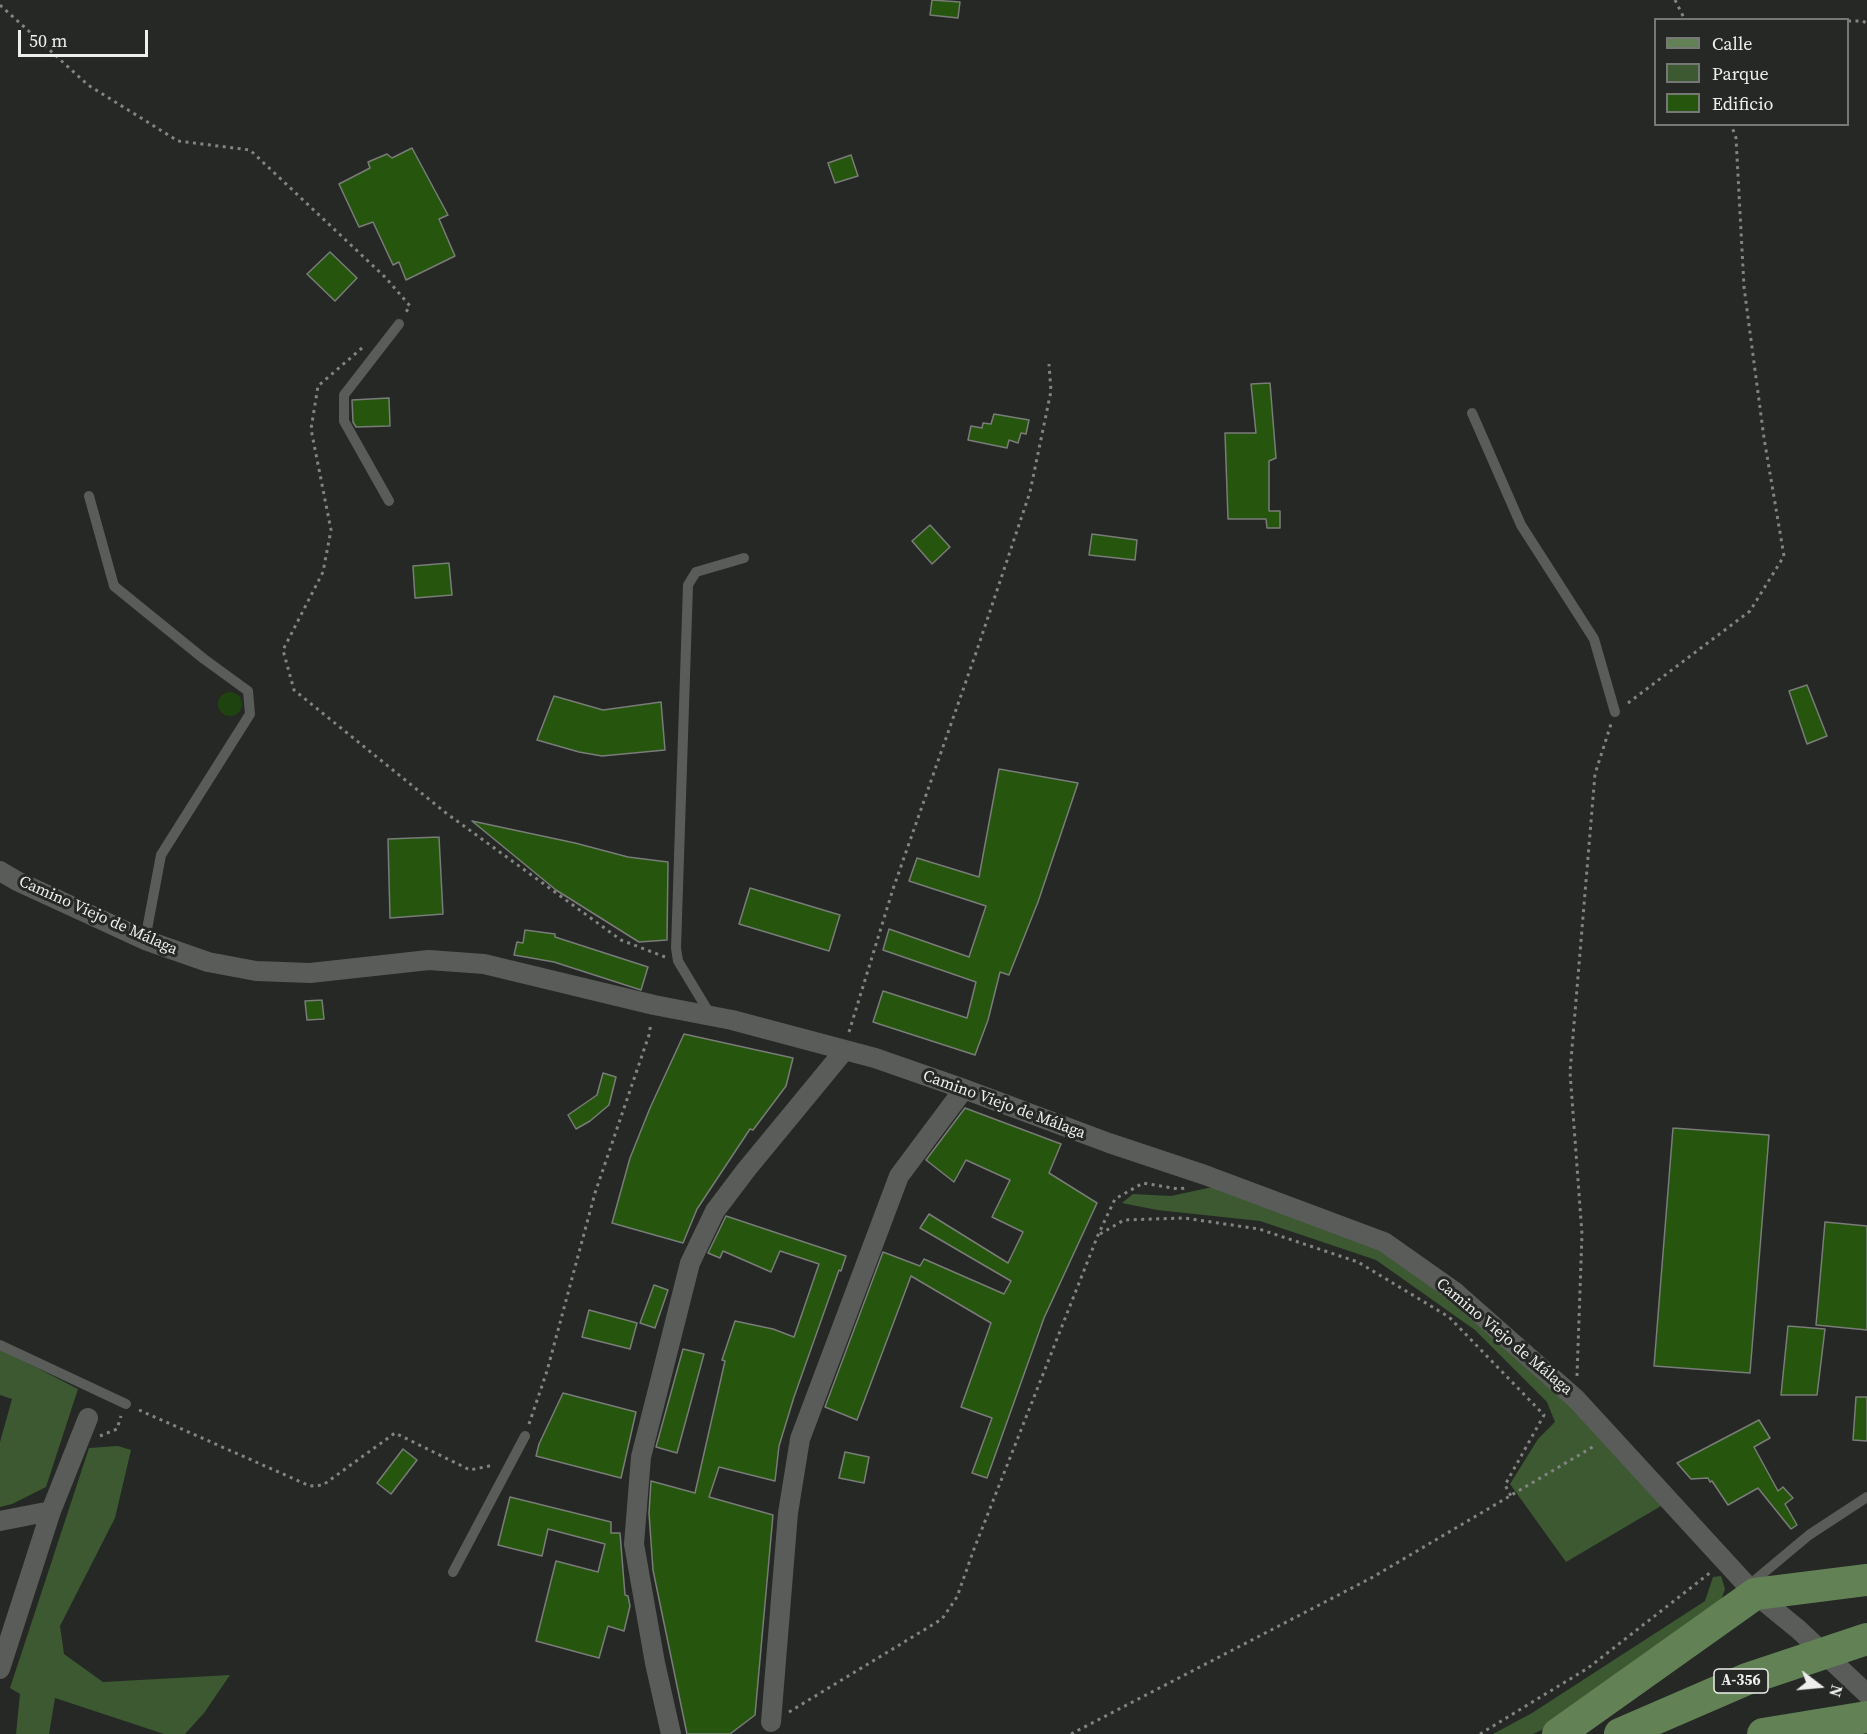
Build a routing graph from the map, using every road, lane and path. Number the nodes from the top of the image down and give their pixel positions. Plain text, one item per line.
1 (1675, 0) edge
2 (0, 5) edge
3 (1684, 18) edge
4 (1849, 21) edge
5 (1867, 24) edge
6 (1732, 126) edge
7 (399, 324) joint
8 (363, 347) dead end
9 (1048, 364) dead end
10 (1472, 414) dead end
11 (89, 495) dead end
12 (389, 501) dead end
13 (744, 558) dead end
14 (1615, 712) junction
15 (0, 871) edge
16 (145, 940) junction
17 (678, 962) junction
18 (654, 1005) junction
19 (710, 1014) junction
20 (844, 1051) junction
21 (964, 1089) junction
22 (1205, 1176) junction
23 (1098, 1234) junction
24 (0, 1345) edge
25 (1576, 1399) junction
26 (126, 1404) junction
27 (88, 1418) dead end
28 (525, 1436) joint
29 (1611, 1437) junction
30 (78, 1444) junction
31 (498, 1461) dead end
32 (1511, 1496) junction
33 (1867, 1497) edge
34 (51, 1511) junction
35 (0, 1521) edge
36 (1725, 1561) junction
37 (453, 1572) dead end
38 (1867, 1580) edge
39 (1752, 1590) junction
40 (1867, 1639) edge
41 (0, 1669) edge
42 (1867, 1694) edge
43 (1867, 1717) edge
44 (771, 1722) joint
45 (671, 1734) edge
46 (1071, 1734) edge
47 (1480, 1734) edge
48 (1558, 1734) edge
49 (1620, 1734) edge
50 (1763, 1734) edge

1 - 3 path
2 - 7 path
4 - 5 path
6 - 14 path
7 - 12 lane
8 - 17 path
9 - 20 path
10 - 14 lane
11 - 16 lane
13 - 17 lane
14 - 25 path
15 - 16 street, Camino Viejo de Málaga
16 - 18 street, Camino Viejo de Málaga
17 - 19 lane
18 - 19 street, Camino Viejo de Málaga
18 - 28 path
19 - 20 street, Camino Viejo de Málaga
20 - 21 street, Camino Viejo de Málaga
20 - 45 street
21 - 22 street, Camino Viejo de Málaga
21 - 44 street
22 - 23 path
22 - 25 street, Camino Viejo de Málaga
23 - 32 path
23 - 44 path
24 - 26 lane
25 - 29 street, Camino Viejo de Málaga
26 - 30 path
26 - 31 path
27 - 30 street
28 - 37 lane
29 - 32 path
29 - 36 street, Camino Viejo de Málaga
30 - 34 street
32 - 46 path
33 - 39 lane
34 - 35 street
34 - 41 street
36 - 39 street, Camino Viejo de Málaga
36 - 47 path
38 - 39 main road
39 - 42 street, Camino Viejo de Málaga
39 - 48 main road
40 - 49 main road, A-356
43 - 50 main road

